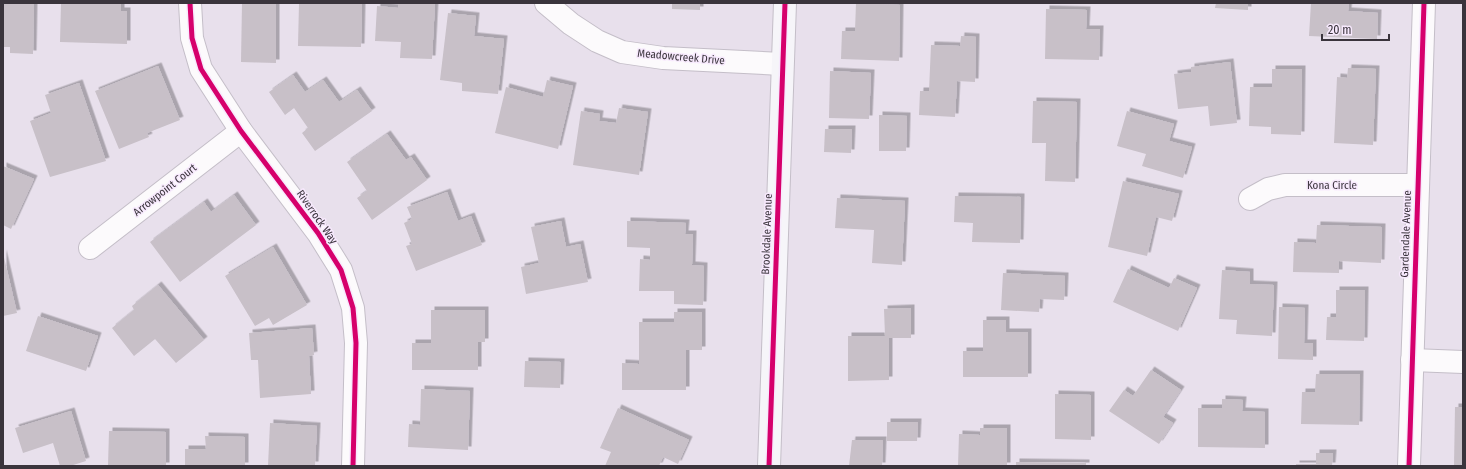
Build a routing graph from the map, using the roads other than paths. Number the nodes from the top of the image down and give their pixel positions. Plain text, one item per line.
1 (190, 3) edge
2 (546, 3) edge
3 (785, 3) edge
4 (1424, 3) edge
5 (782, 64) junction
6 (241, 131) junction
7 (1418, 185) junction
8 (1250, 199) dead end
9 (90, 248) dead end
10 (1412, 360) junction
11 (1463, 362) edge
12 (353, 466) edge
13 (769, 466) edge
14 (1409, 466) edge

1 - 6 street, Riverrock Way
2 - 5 street, Meadowcreek Drive
3 - 5 street, Brookdale Avenue
4 - 7 street, Gardendale Avenue
5 - 13 street, Brookdale Avenue
6 - 9 street, Arrowpoint Court
6 - 12 street, Riverrock Way
7 - 8 street, Kona Circle
7 - 10 street, Gardendale Avenue
10 - 11 street
10 - 14 street, Gardendale Avenue

